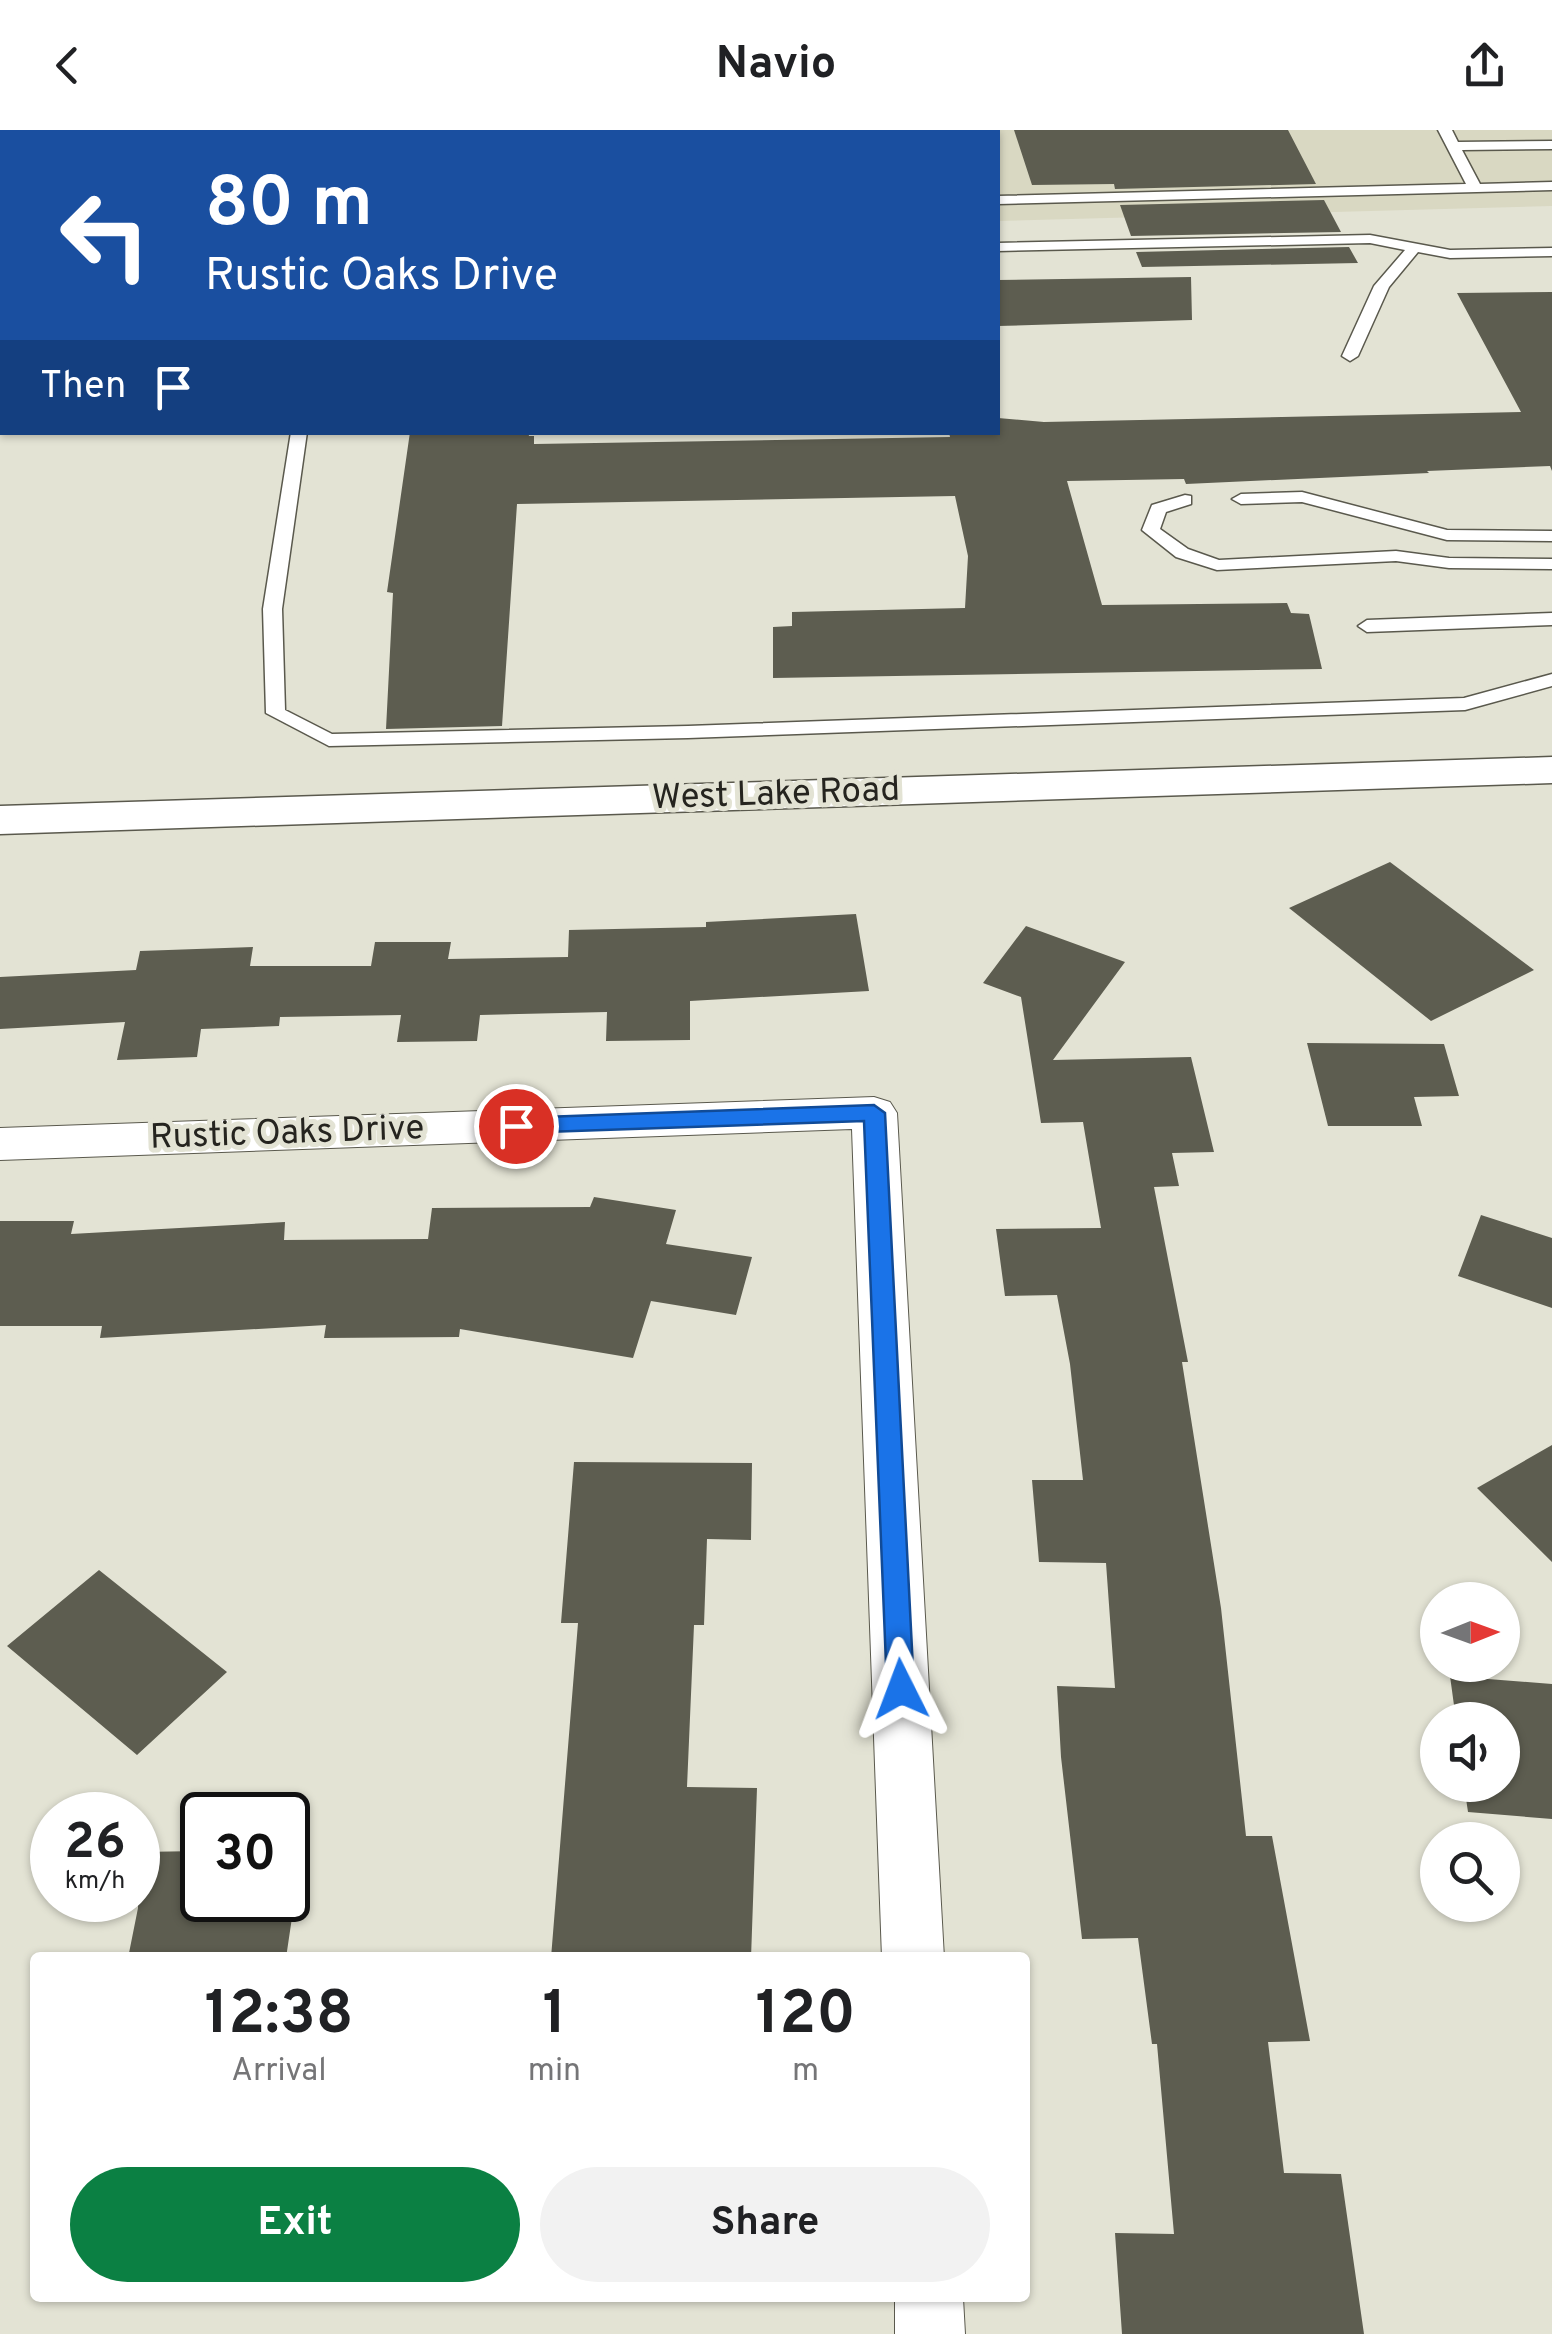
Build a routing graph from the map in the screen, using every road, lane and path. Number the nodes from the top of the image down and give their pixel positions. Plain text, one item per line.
1 (1445, 130) edge
2 (1552, 145) edge
3 (1454, 146) junction
4 (1552, 186) edge
5 (1475, 188) junction
6 (1000, 200) edge
7 (1000, 247) edge
8 (1415, 248) junction
9 (1552, 252) edge
10 (1350, 356) dead end
11 (299, 435) edge
12 (1240, 499) dead end
13 (1185, 500) dead end
14 (1552, 536) edge
15 (1552, 564) edge
16 (1552, 619) edge
17 (1368, 626) dead end
18 (1552, 680) edge
19 (1552, 770) edge
20 (0, 820) edge
21 (0, 1144) edge
22 (913, 1952) edge
23 (929, 2302) edge
24 (930, 2334) edge

1 - 3 lane
2 - 3 lane
3 - 5 lane
4 - 5 lane
5 - 6 lane
7 - 8 lane
8 - 9 lane
8 - 10 lane
11 - 18 lane
12 - 14 lane
13 - 15 lane
16 - 17 lane
19 - 20 street, West Lake Road
21 - 22 street, Rustic Oaks Drive
23 - 24 street

